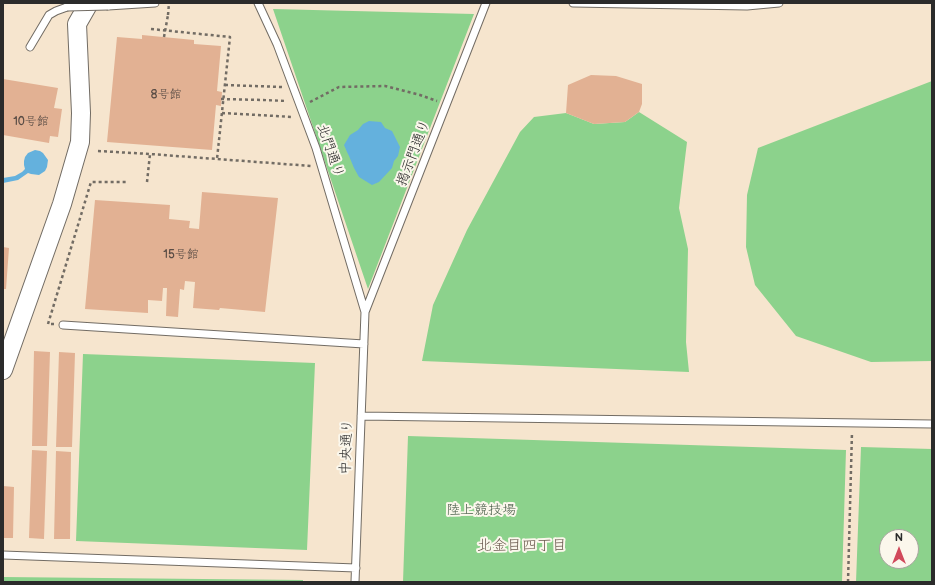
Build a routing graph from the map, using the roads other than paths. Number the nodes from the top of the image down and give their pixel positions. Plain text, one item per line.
1 (89, 3) edge
2 (155, 3) edge
3 (258, 3) edge
4 (486, 3) edge
5 (573, 3) edge
6 (780, 3) edge
7 (30, 47) dead end
8 (365, 312) junction
9 (63, 325) road end
10 (364, 344) junction
11 (3, 370) edge
12 (362, 416) junction
13 (932, 424) edge
14 (3, 556) edge
15 (356, 568) junction
16 (356, 582) edge

1 - 11 street
2 - 7 lane, bridge
3 - 8 lane, 北門通り
4 - 8 lane, 掲示門通り
5 - 6 lane
8 - 10 lane, 中央通り
9 - 10 lane
10 - 12 lane, 中央通り
12 - 13 lane
12 - 15 lane, 中央通り
14 - 15 lane
15 - 16 lane, 中央通り

